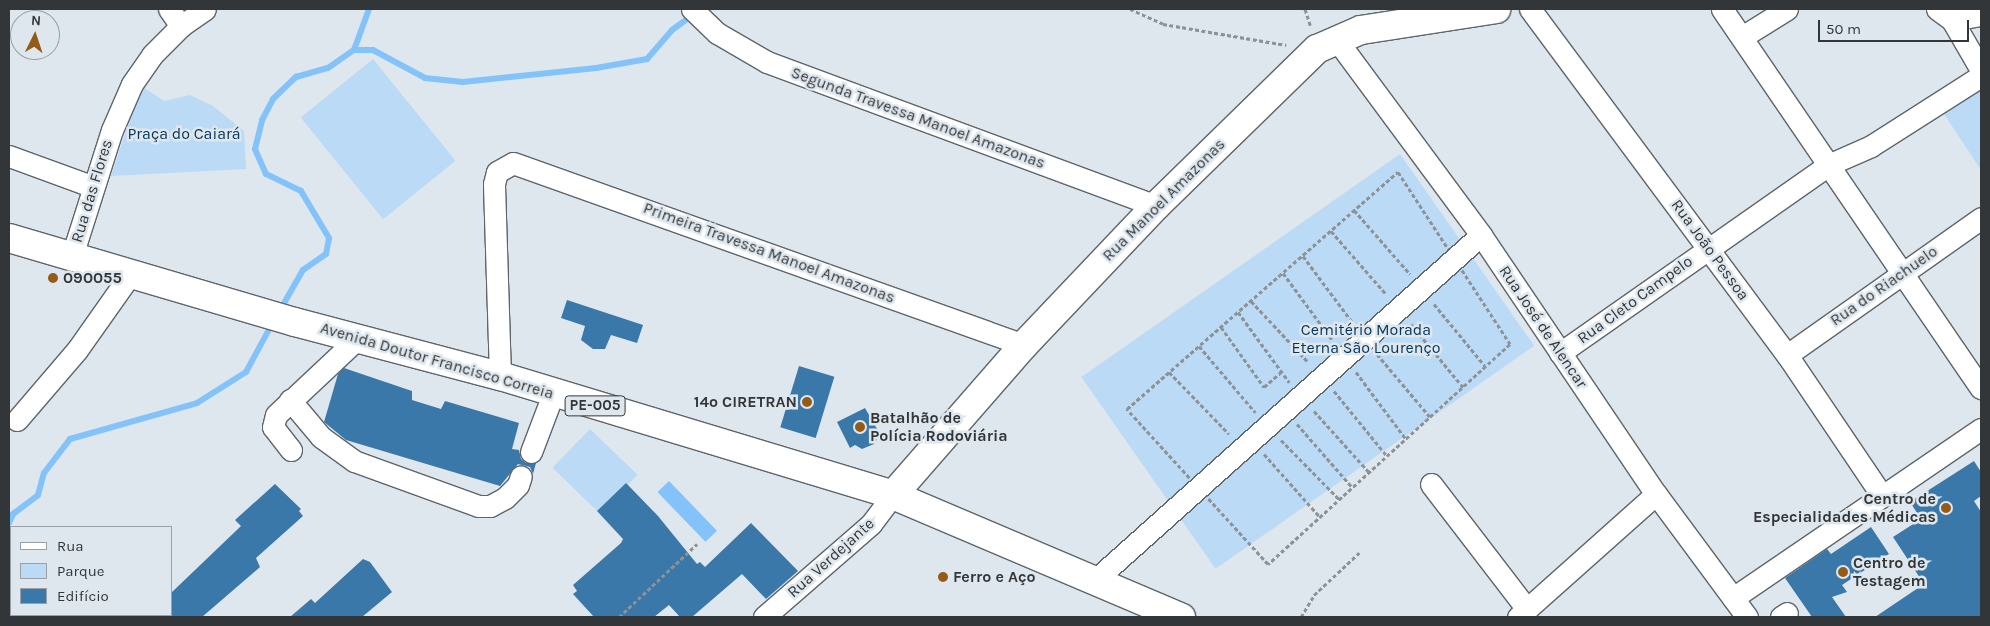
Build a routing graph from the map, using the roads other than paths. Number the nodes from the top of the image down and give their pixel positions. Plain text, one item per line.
1 (169, 9) edge
2 (205, 9) edge
3 (1496, 9) edge
4 (1530, 9) edge
5 (1722, 9) edge
6 (1787, 9) edge
7 (698, 14) edge
8 (1945, 14) edge
9 (1981, 15) edge
10 (181, 26) junction
11 (1742, 37) junction
12 (1327, 44) junction
13 (1981, 70) edge
14 (1981, 76) edge
15 (9, 156) edge
16 (1828, 165) junction
17 (94, 187) junction
18 (1156, 206) junction
19 (1981, 218) edge
20 (1481, 235) junction
21 (9, 238) edge
22 (1708, 247) junction
23 (71, 259) junction
24 (1904, 272) junction
25 (130, 275) junction
26 (357, 340) junction
27 (1024, 345) junction
28 (1560, 353) junction
29 (1787, 355) junction
30 (500, 376) junction
31 (1981, 388) edge
32 (554, 394) junction
33 (290, 400) junction
34 (17, 420) dead end
35 (1981, 428) edge
36 (291, 450) dead end
37 (531, 452) dead end
38 (520, 481) dead end
39 (1431, 484) dead end
40 (893, 494) junction
41 (1656, 494) junction
42 (1882, 496) junction
43 (1094, 581) junction
44 (1733, 598) junction
45 (1523, 613) edge
46 (764, 617) edge
47 (1181, 617) edge
48 (1747, 617) edge

1 - 10 street
2 - 10 street, Rua das Flores
3 - 12 main road, Rua Manoel Amazonas
4 - 22 street, Rua João Pessoa
5 - 11 street
6 - 11 street
7 - 18 street, Segunda Travessa Manoel Amazonas
8 - 9 street
8 - 13 street
10 - 17 street, Rua das Flores
11 - 16 street
12 - 18 main road, Rua Manoel Amazonas
12 - 20 street, Rua José de Alencar
14 - 16 street, Rua Cleto Campelo
15 - 17 street
16 - 22 street, Rua Cleto Campelo
16 - 24 street
17 - 23 street, Rua das Flores
18 - 27 main road, Rua Manoel Amazonas
19 - 24 street, Rua do Riachuelo
20 - 28 street, Rua José de Alencar
20 - 43 street
21 - 23 main road, Avenida Doutor Francisco Correia / PE-005
22 - 28 street, Rua Cleto Campelo
22 - 29 street, Rua João Pessoa
23 - 25 main road, Avenida Doutor Francisco Correia / PE-005
24 - 29 street, Rua do Riachuelo
24 - 31 street
25 - 26 main road, Avenida Doutor Francisco Correia / PE-005
25 - 34 street
26 - 30 main road, Avenida Doutor Francisco Correia / PE-005
26 - 33 street
27 - 30 street, Primeira Travessa Manoel Amazonas
27 - 40 main road, Rua Manoel Amazonas
28 - 41 street, Rua José de Alencar
29 - 42 street, Rua João Pessoa
30 - 32 main road, Avenida Doutor Francisco Correia / PE-005
32 - 37 street
32 - 40 main road, Avenida Doutor Francisco Correia / PE-005
33 - 36 street
33 - 38 street
35 - 42 street
39 - 45 street
40 - 43 main road, PE-005
40 - 46 street, Rua Verdejante
41 - 44 street, Rua José de Alencar
41 - 45 street
42 - 44 street
43 - 47 main road, PE-005
44 - 48 street, Rua José de Alencar

